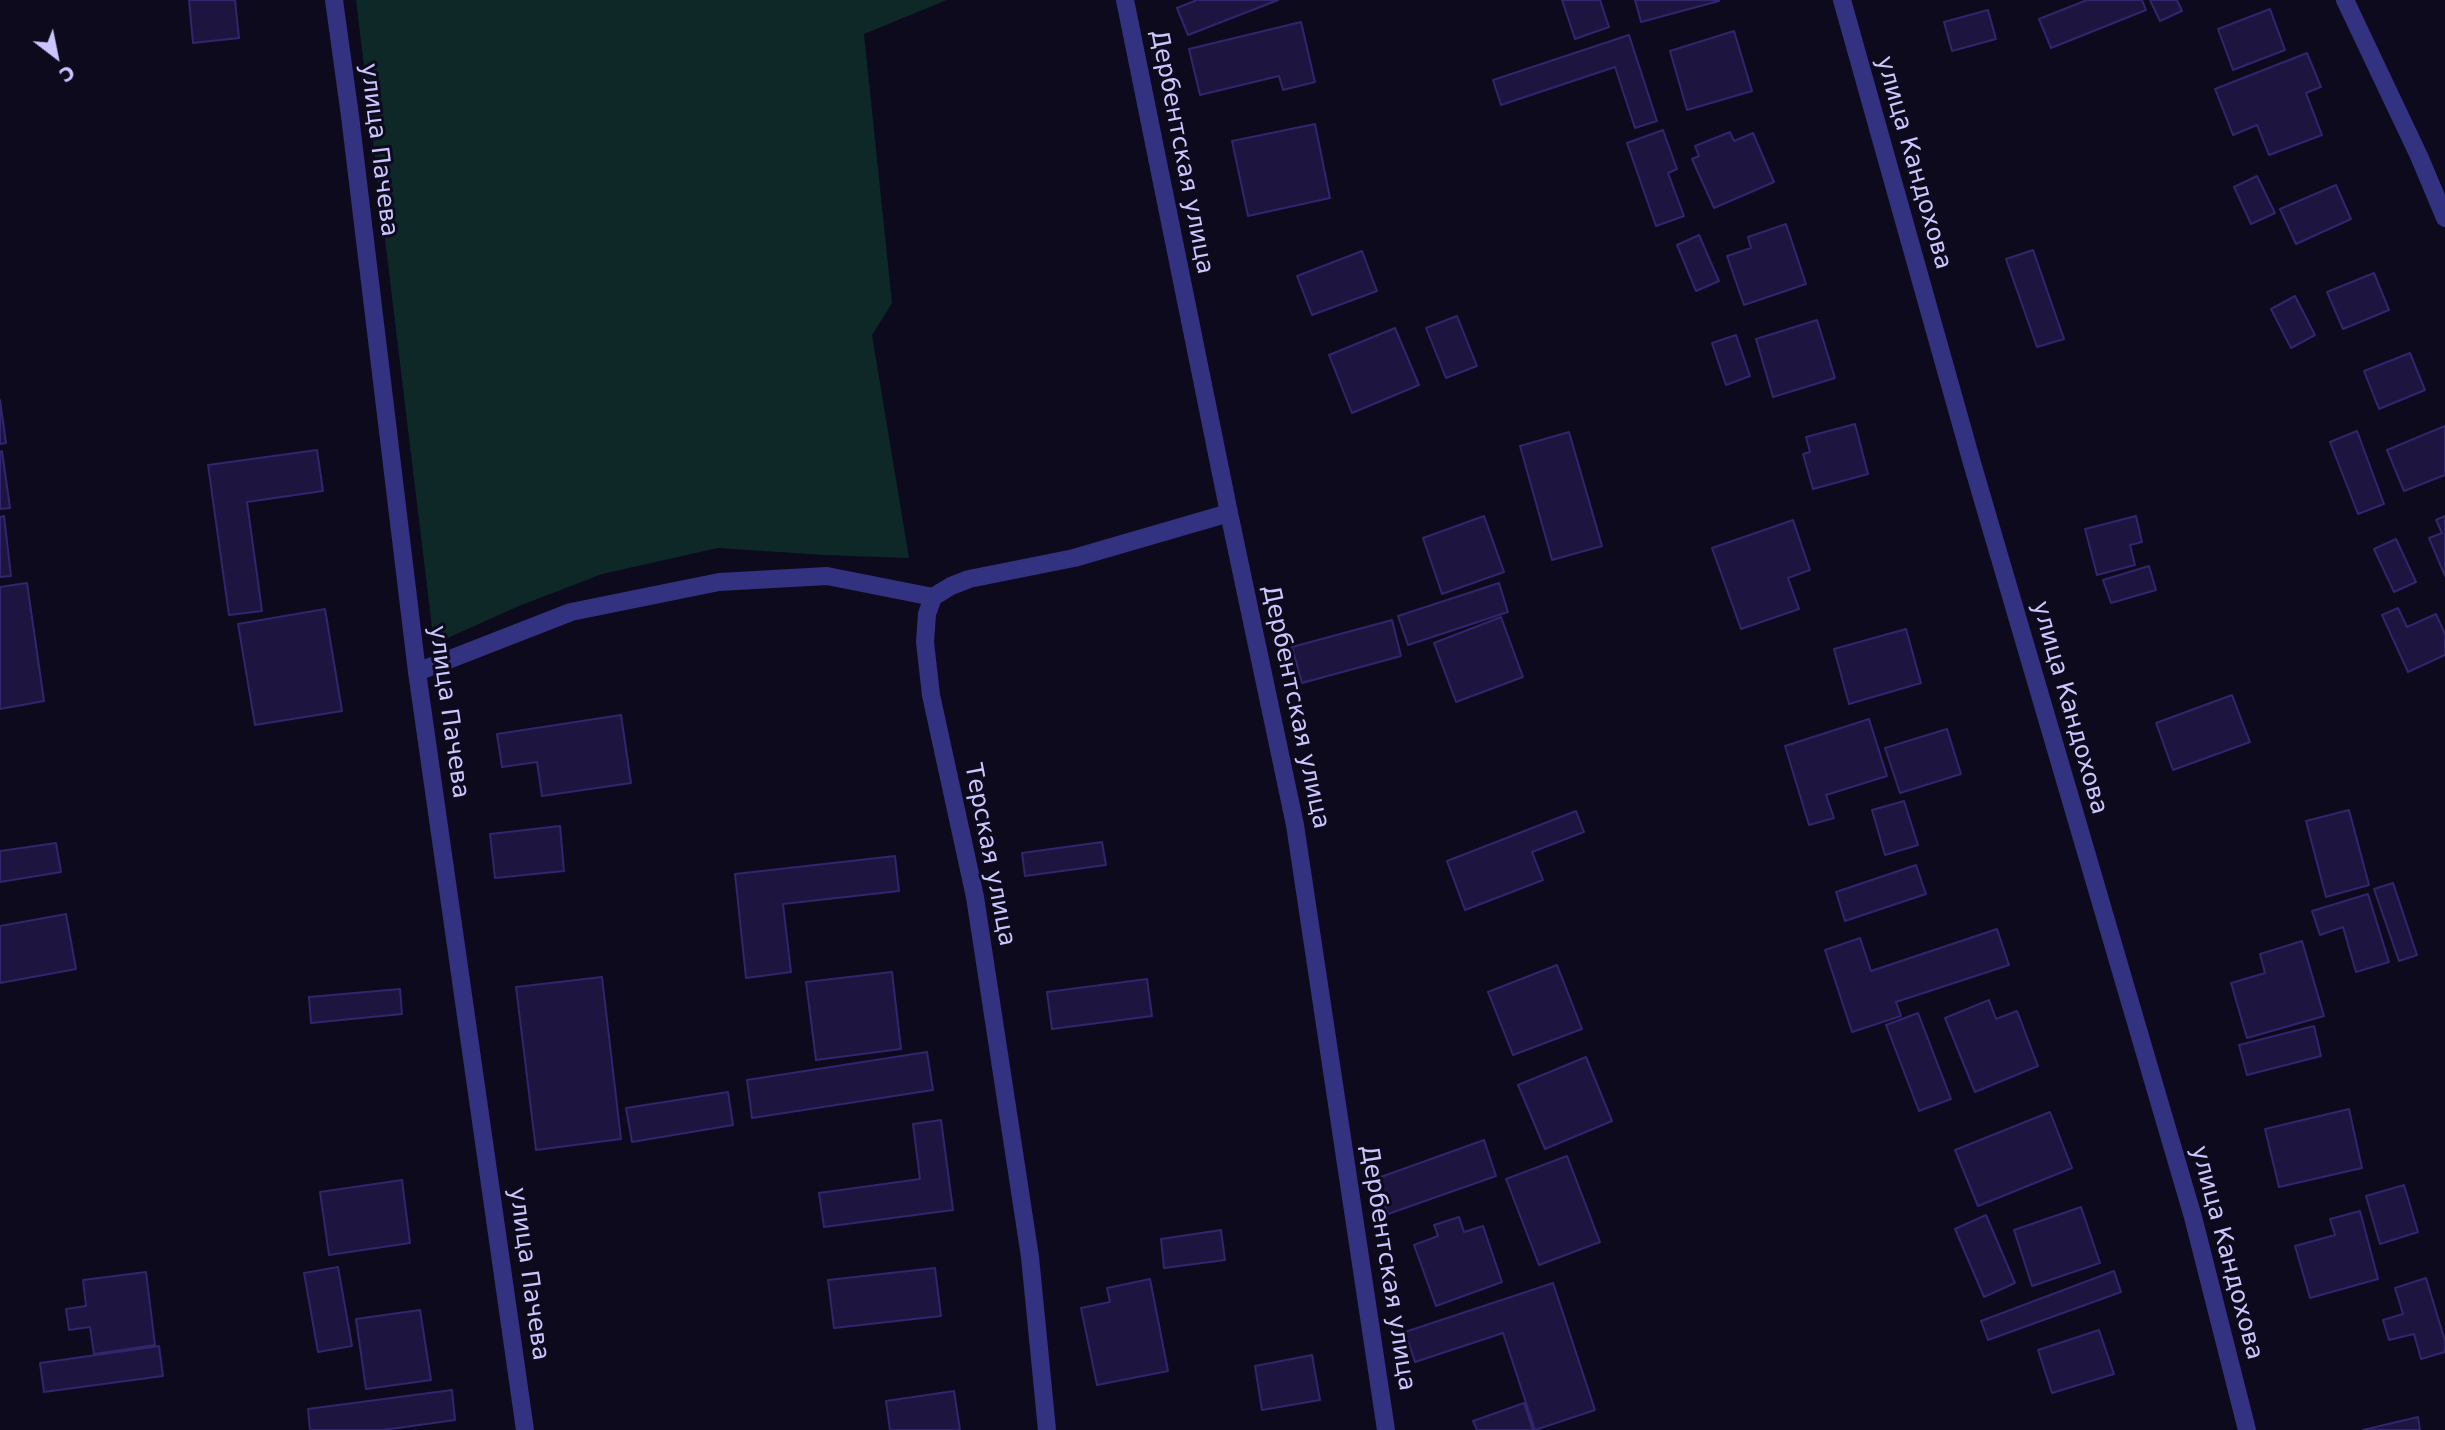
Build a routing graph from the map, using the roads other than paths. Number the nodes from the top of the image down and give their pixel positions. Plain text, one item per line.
1 (334, 0) edge
2 (1125, 0) edge
3 (1842, 0) edge
4 (2345, 0) edge
5 (2445, 218) edge
6 (1229, 513) junction
7 (933, 597) junction
8 (417, 672) junction
9 (525, 1430) edge
10 (1047, 1430) edge
11 (1386, 1430) edge
12 (2247, 1430) edge

1 - 8 street, улица Пачева
2 - 6 street, Дербентская улица
3 - 12 street, улица Кандохова
4 - 5 street
6 - 7 street
6 - 11 street, Дербентская улица
7 - 8 street
7 - 10 street, Терская улица
8 - 9 street, улица Пачева

